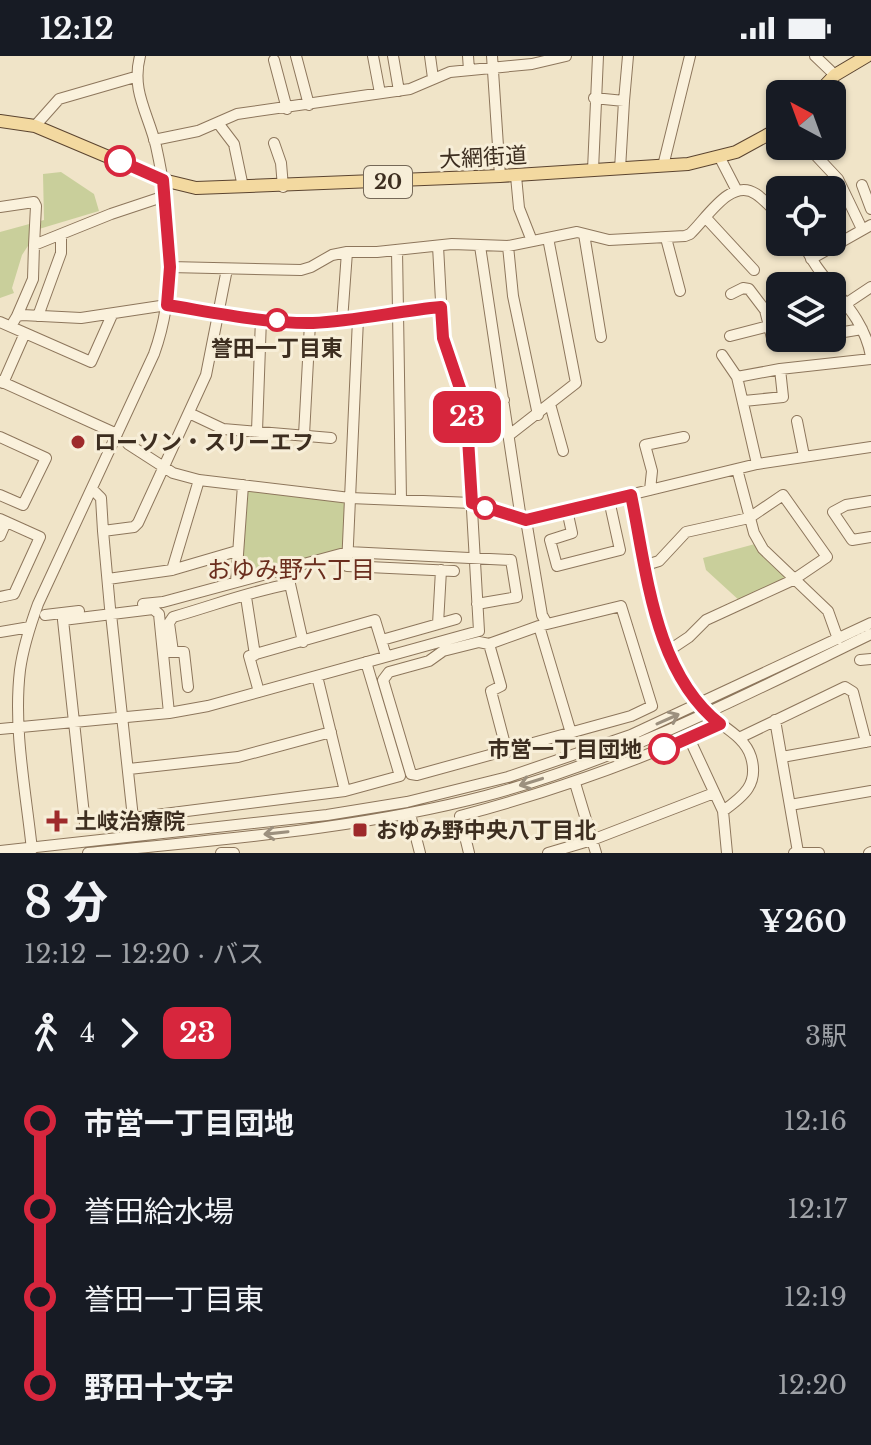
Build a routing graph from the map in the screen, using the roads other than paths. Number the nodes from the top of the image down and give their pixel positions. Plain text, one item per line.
1 (140, 56) edge
2 (296, 56) edge
3 (373, 56) edge
4 (393, 56) edge
5 (430, 56) edge
6 (468, 56) edge
7 (566, 56) edge
8 (598, 56) edge
9 (628, 56) edge
10 (690, 56) edge
11 (815, 56) edge
12 (867, 56) edge
13 (554, 58) edge
14 (274, 60) dead end
15 (849, 60) edge
16 (517, 61) edge
17 (492, 62) edge
18 (469, 70) junction
19 (835, 75) junction
20 (135, 77) junction
21 (433, 78) junction
22 (830, 80) edge
23 (399, 91) junction
24 (380, 93) junction
25 (594, 98) junction
26 (624, 101) junction
27 (309, 105) junction
28 (287, 109) junction
29 (0, 121) edge
30 (218, 123) junction
31 (35, 126) junction
32 (766, 136) edge
33 (154, 140) junction
34 (274, 143) dead end
35 (720, 158) junction
36 (820, 160) edge
37 (663, 166) junction
38 (620, 169) junction
39 (593, 170) junction
40 (500, 176) junction
41 (516, 176) junction
42 (163, 180) junction
43 (862, 185) dead end
44 (243, 187) junction
45 (283, 187) junction
46 (736, 189) junction
47 (165, 196) junction
48 (766, 203) edge
49 (0, 207) edge
50 (871, 209) edge
51 (706, 218) junction
52 (867, 227) edge
53 (584, 234) junction
54 (61, 237) junction
55 (548, 238) junction
56 (666, 238) junction
57 (532, 241) junction
58 (34, 245) junction
59 (438, 246) junction
60 (480, 246) junction
61 (508, 246) junction
62 (397, 250) junction
63 (347, 252) junction
64 (810, 256) edge
65 (811, 259) junction
66 (170, 267) junction
67 (227, 269) junction
68 (754, 270) dead end
69 (871, 287) edge
70 (680, 291) dead end
71 (731, 294) dead end
72 (847, 303) junction
73 (167, 305) junction
74 (441, 307) junction
75 (398, 311) junction
76 (218, 314) junction
77 (766, 314) edge
78 (112, 315) junction
79 (38, 316) junction
80 (261, 318) junction
81 (358, 319) junction
82 (14, 321) junction
83 (342, 321) junction
84 (0, 322) edge
85 (310, 323) junction
86 (766, 327) edge
87 (862, 329) junction
88 (846, 332) edge
89 (25, 333) junction
90 (730, 336) dead end
91 (601, 337) dead end
92 (870, 341) edge
93 (722, 355) dead end
94 (871, 357) edge
95 (780, 369) junction
96 (737, 377) junction
97 (1, 382) edge
98 (504, 400) junction
99 (744, 401) junction
100 (550, 404) junction
101 (466, 406) junction
102 (189, 413) junction
103 (538, 415) junction
104 (797, 421) dead end
105 (257, 431) junction
106 (117, 434) junction
107 (304, 435) junction
108 (508, 436) junction
109 (0, 437) edge
110 (684, 437) dead end
111 (331, 438) dead end
112 (128, 444) dead end
113 (871, 447) edge
114 (563, 451) dead end
115 (804, 456) junction
116 (757, 464) junction
117 (164, 468) junction
118 (737, 469) junction
119 (199, 480) junction
120 (243, 485) junction
121 (92, 489) junction
122 (650, 490) junction
123 (0, 495) edge
124 (631, 495) junction
125 (350, 498) junction
126 (401, 499) junction
127 (609, 500) junction
128 (871, 501) edge
129 (472, 503) junction
130 (567, 510) junction
131 (749, 518) junction
132 (523, 519) junction
133 (3, 521) edge
134 (103, 531) junction
135 (0, 536) edge
136 (871, 537) edge
137 (237, 551) junction
138 (348, 552) junction
139 (473, 557) junction
140 (646, 565) junction
141 (172, 570) junction
142 (441, 570) junction
143 (454, 571) dead end
144 (108, 579) junction
145 (793, 580) junction
146 (236, 582) junction
147 (0, 597) edge
148 (246, 597) junction
149 (477, 604) junction
150 (111, 611) junction
151 (45, 615) dead end
152 (456, 619) dead end
153 (871, 623) edge
154 (438, 624) junction
155 (543, 625) junction
156 (30, 627) junction
157 (0, 632) edge
158 (871, 634) edge
159 (838, 639) junction
160 (382, 640) junction
161 (303, 642) junction
162 (489, 644) junction
163 (668, 651) junction
164 (168, 652) junction
165 (255, 655) junction
166 (386, 656) junction
167 (366, 662) junction
168 (317, 676) junction
169 (188, 687) dead end
170 (259, 692) junction
171 (699, 705) junction
172 (169, 713) junction
173 (707, 714) junction
174 (123, 718) junction
175 (775, 720) junction
176 (75, 722) junction
177 (720, 724) junction
178 (20, 727) junction
179 (0, 729) edge
180 (331, 732) junction
181 (571, 733) junction
182 (689, 738) junction
183 (739, 738) junction
184 (868, 742) edge
185 (507, 752) junction
186 (782, 757) junction
187 (129, 769) junction
188 (575, 783) junction
189 (345, 791) junction
190 (871, 791) edge
191 (714, 793) junction
192 (790, 805) junction
193 (723, 811) junction
194 (410, 814) junction
195 (133, 818) junction
196 (592, 840) junction
197 (32, 850) edge
198 (0, 851) edge
199 (798, 852) edge
200 (88, 853) edge
201 (221, 853) edge
202 (234, 853) edge
203 (420, 853) edge
204 (469, 853) edge
205 (548, 853) edge
206 (596, 853) edge
207 (727, 853) edge
208 (792, 853) edge
209 (819, 853) edge

1 - 20 street
2 - 27 street
3 - 24 street
4 - 23 street
5 - 21 street
6 - 18 street
7 - 13 street
8 - 25 street
9 - 26 street
10 - 37 street
11 - 19 street
12 - 15 main road
13 - 16 street
14 - 28 street
15 - 19 main road
16 - 17 street
17 - 18 street
17 - 40 street
18 - 21 street
19 - 22 main road
20 - 31 street
20 - 33 street
21 - 23 street
23 - 24 street
24 - 27 street
25 - 26 street
25 - 39 street
26 - 38 street
27 - 28 street
28 - 30 street
29 - 31 main road, 大網街道 / 20
30 - 33 street
30 - 44 street
31 - 42 main road, 大網街道 / 20
32 - 35 main road, 大網街道 / 20
33 - 42 street
34 - 45 street
35 - 37 main road, 大網街道 / 20
35 - 46 street
36 - 52 street
37 - 38 main road, 大網街道 / 20
38 - 39 main road, 大網街道 / 20
39 - 41 main road, 大網街道 / 20
40 - 41 main road, 大網街道 / 20
40 - 45 main road, 大網街道 / 20
41 - 57 street
42 - 44 main road, 大網街道 / 20
42 - 47 street
43 - 50 street
44 - 45 main road, 大網街道 / 20
46 - 48 street
46 - 51 street
47 - 54 street
47 - 66 street
49 - 58 street
51 - 56 street
51 - 68 street
52 - 65 street
53 - 55 street
53 - 56 street
53 - 91 street
54 - 58 street
54 - 79 street
55 - 57 street
55 - 100 street
56 - 70 street
57 - 61 street
58 - 82 street
59 - 60 street
59 - 62 street
59 - 74 street
60 - 61 street
60 - 98 street
61 - 103 street
62 - 63 street
62 - 75 street
63 - 67 street
63 - 83 street
64 - 65 street
65 - 72 street
66 - 67 street
66 - 73 street
67 - 76 street
69 - 72 street
71 - 77 street
72 - 87 street
73 - 76 street
73 - 78 street
73 - 106 street
74 - 75 street
74 - 101 street
75 - 81 street
75 - 126 street
76 - 80 street
76 - 102 street
78 - 79 street
78 - 89 street
79 - 82 street
80 - 85 street
80 - 105 street
81 - 83 street
81 - 125 street
82 - 84 street
82 - 89 street
83 - 85 street
85 - 107 street
86 - 90 street
87 - 88 street
87 - 92 street
89 - 97 street
92 - 94 street
93 - 96 street
94 - 95 street
95 - 96 street
95 - 99 street
96 - 99 street
97 - 106 street
98 - 101 street
98 - 108 street
99 - 116 street
100 - 103 street
100 - 114 street
101 - 129 street
102 - 105 street
102 - 117 street
103 - 108 street
104 - 115 street
105 - 107 street
106 - 121 street
107 - 111 street
108 - 132 street
109 - 123 street
110 - 122 street
112 - 117 street
113 - 115 street
115 - 116 street
116 - 118 street
117 - 119 street
117 - 134 street
118 - 122 street
118 - 131 street
119 - 120 street
119 - 141 street
120 - 125 street
120 - 137 street
121 - 134 street
121 - 156 street
122 - 124 street
124 - 127 street
124 - 140 street
125 - 126 street
125 - 138 street
126 - 129 street
127 - 130 street
127 - 130 street
128 - 136 street
129 - 132 street
129 - 139 street
130 - 132 street
131 - 140 street
131 - 145 street
131 - 145 street
132 - 155 street
133 - 135 street
133 - 147 street
134 - 144 street
137 - 141 street
137 - 146 street
138 - 139 street
138 - 142 street
138 - 146 street
139 - 149 street
139 - 149 street
140 - 163 street
141 - 144 street
142 - 143 street
142 - 154 street
144 - 150 street
145 - 159 street
145 - 163 street
146 - 150 street
148 - 161 street
148 - 164 street
148 - 165 street
149 - 166 street
150 - 151 street
150 - 164 street
150 - 174 street
150 - 176 street
152 - 154 street
153 - 159 street
154 - 160 street
155 - 162 street
155 - 181 street
155 - 181 street
156 - 157 street
156 - 178 street
158 - 173 street
159 - 171 street
160 - 161 street
160 - 166 street
161 - 165 street
162 - 185 street
162 - 185 street
163 - 171 street
164 - 169 street
164 - 172 street
165 - 170 street
166 - 167 street
167 - 168 street
167 - 189 street
168 - 170 street
168 - 180 street
170 - 172 street
171 - 173 street
197 -> 171 street
172 - 174 street
173 - 177 street
173 -> 194 street
174 - 176 street
174 - 187 street
175 - 183 street
175 - 184 street
175 - 186 street
176 - 178 street
176 - 195 street
177 - 182 street
177 - 183 street
178 - 179 street
178 - 197 street
180 - 187 street
180 - 189 street
181 - 185 street
182 - 188 street
182 - 191 street
183 - 193 street
184 - 186 street
186 - 192 street
187 - 195 street
188 - 196 street
188 - 204 street
189 - 195 street
190 - 192 street
191 - 193 street
191 - 196 street
192 - 199 street
193 - 207 street
194 -> 200 street
194 - 203 street
196 - 205 street
196 - 206 street
197 - 198 street
199 - 208 street
199 - 209 street
201 - 202 street

